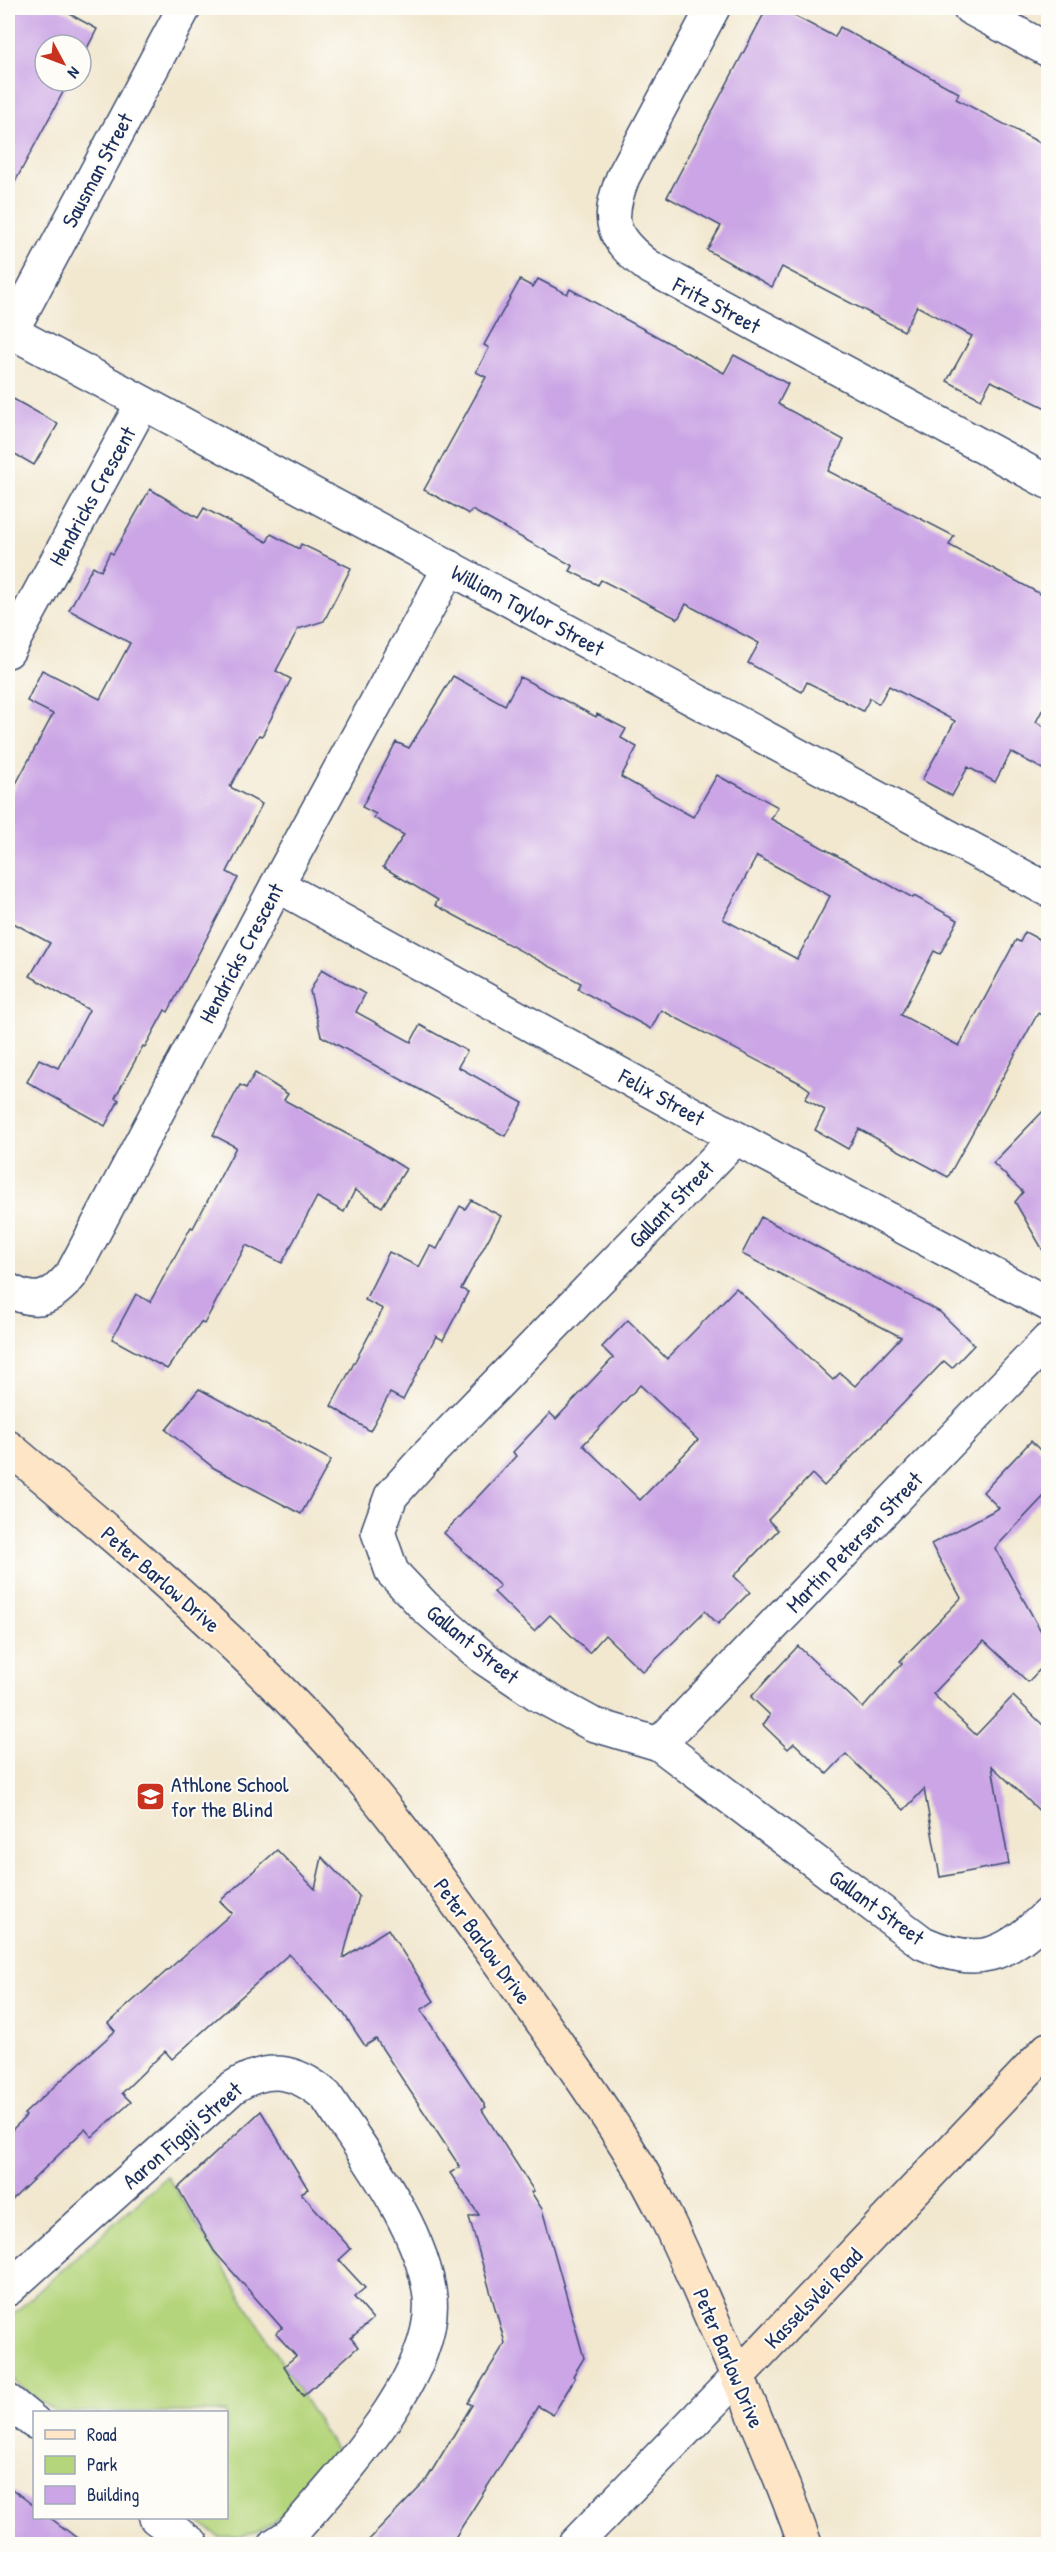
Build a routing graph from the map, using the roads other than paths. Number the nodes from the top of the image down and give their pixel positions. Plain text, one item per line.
1 (713, 8) edge
2 (970, 8) edge
3 (180, 9) edge
4 (1048, 50) edge
5 (9, 331) edge
6 (142, 404) junction
7 (1048, 482) edge
8 (450, 567) junction
9 (8, 651) edge
10 (277, 885) junction
11 (1048, 890) edge
12 (736, 1138) junction
13 (8, 1290) edge
14 (1048, 1304) edge
15 (1048, 1340) edge
16 (8, 1447) edge
17 (659, 1744) junction
18 (1048, 1914) edge
19 (1048, 2049) edge
20 (8, 2289) edge
21 (738, 2376) junction
22 (8, 2401) edge
23 (33, 2421) edge
24 (159, 2519) edge
25 (192, 2544) edge
26 (276, 2544) edge
27 (575, 2544) edge
28 (805, 2544) edge

1 - 7 street, Fritz Street
2 - 4 street
3 - 5 street, Sausman Street
5 - 6 street, William Taylor Street
6 - 8 street, William Taylor Street
6 - 9 street, Hendricks Crescent
8 - 10 street, Hendricks Crescent
8 - 11 street, William Taylor Street
10 - 12 street, Felix Street
10 - 13 street, Hendricks Crescent
12 - 14 street, Felix Street
12 - 17 street, Gallant Street
15 - 17 street, Martin Petersen Street
16 - 21 street, Peter Barlow Drive
17 - 18 street, Gallant Street
19 - 21 street, Kasselsvlei Road
20 - 26 street, Aaron Figaji Street
21 - 27 street, Kasselsvlei Road
21 - 28 street, Peter Barlow Drive
22 - 23 street
24 - 25 street

